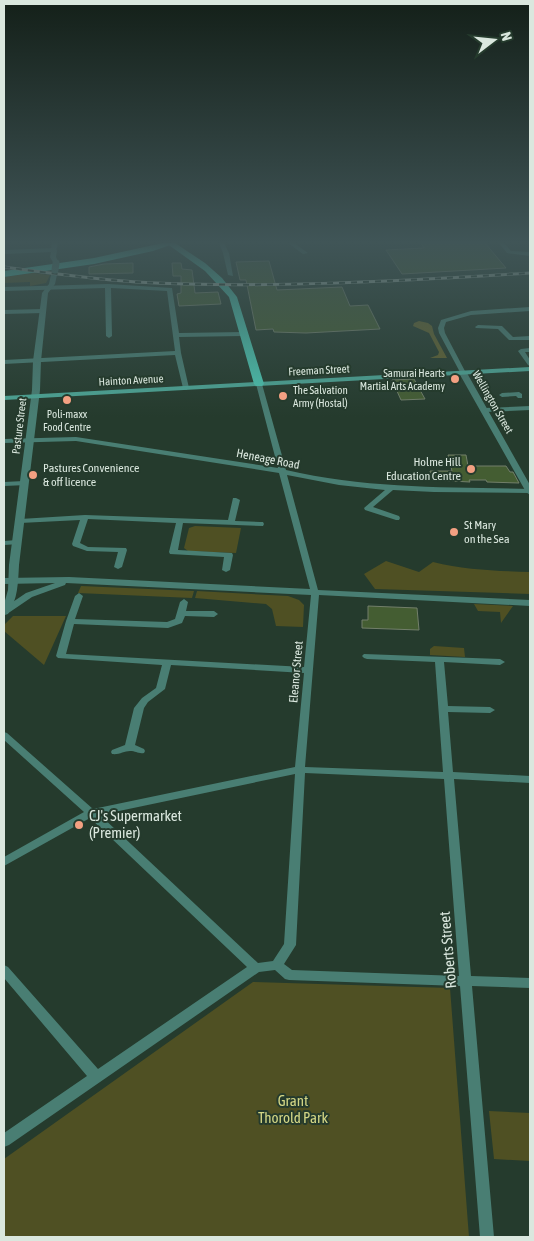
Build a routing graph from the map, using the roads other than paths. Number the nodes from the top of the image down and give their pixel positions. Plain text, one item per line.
1 (44, 301) edge
2 (108, 301) edge
3 (172, 301) edge
4 (235, 301) edge
5 (530, 309) edge
6 (43, 311) junction
7 (4, 312) edge
8 (478, 326) dead end
9 (243, 334) junction
10 (176, 335) junction
11 (109, 336) dead end
12 (530, 338) edge
13 (511, 339) junction
14 (530, 350) edge
15 (520, 351) junction
16 (178, 353) junction
17 (37, 361) junction
18 (4, 362) edge
19 (530, 364) edge
20 (530, 370) edge
21 (463, 373) junction
22 (259, 384) junction
23 (186, 388) junction
24 (502, 395) dead end
25 (35, 396) junction
26 (4, 398) edge
27 (529, 408) edge
28 (485, 410) junction
29 (30, 440) junction
30 (4, 442) edge
31 (283, 472) junction
32 (24, 483) junction
33 (4, 484) edge
34 (391, 488) junction
35 (530, 491) edge
36 (236, 500) dead end
37 (86, 517) junction
38 (396, 518) dead end
39 (20, 521) junction
40 (180, 521) junction
41 (231, 523) junction
42 (260, 524) dead end
43 (17, 542) junction
44 (4, 543) edge
45 (118, 567) dead end
46 (226, 570) dead end
47 (9, 581) edge
48 (80, 581) junction
49 (315, 593) junction
50 (79, 596) dead end
51 (184, 602) dead end
52 (530, 602) edge
53 (4, 612) edge
54 (181, 613) junction
55 (214, 614) dead end
56 (70, 621) junction
57 (367, 656) dead end
58 (439, 660) junction
59 (167, 662) junction
60 (500, 662) dead end
61 (308, 670) junction
62 (443, 709) junction
63 (490, 710) dead end
64 (4, 735) edge
65 (130, 747) junction
66 (116, 752) dead end
67 (140, 752) dead end
68 (300, 770) junction
69 (449, 776) junction
70 (530, 779) edge
71 (91, 813) junction
72 (4, 862) edge
73 (277, 965) junction
74 (256, 968) junction
75 (4, 970) edge
76 (467, 981) junction
77 (530, 983) edge
78 (96, 1077) junction
79 (4, 1141) edge
80 (487, 1237) edge

1 - 6 street, Pasture Street
2 - 11 street
3 - 10 street
4 - 9 main road
5 - 21 street, Wellington Street
6 - 7 street
6 - 17 street, Pasture Street
8 - 13 street
9 - 10 street
9 - 22 main road
10 - 16 street
12 - 13 street
13 - 15 street
14 - 15 street
15 - 19 street
16 - 17 street
16 - 23 street
17 - 18 street
17 - 25 street, Pasture Street
20 - 21 main road, Freeman Street
21 - 22 main road, Freeman Street
21 - 28 street, Wellington Street
22 - 23 main road, Hainton Avenue
22 - 31 street, Eleanor Street
23 - 25 main road, Hainton Avenue
24 - 27 street
25 - 26 main road, Hainton Avenue
25 - 29 street, Pasture Street
27 - 28 street
28 - 35 street, Wellington Street
29 - 30 street, Heneage Road
29 - 31 street, Heneage Road
29 - 32 street, Pasture Street
31 - 34 street, Heneage Road
31 - 49 street, Eleanor Street
32 - 33 street
32 - 39 street, Pasture Street
34 - 35 street, Heneage Road
34 - 38 street
36 - 41 street
37 - 39 street
37 - 40 street
37 - 45 street
39 - 43 street, Pasture Street
40 - 41 street
40 - 46 street
41 - 42 street
43 - 44 street
43 - 47 street, Pasture Street
47 - 48 street
47 - 53 street, Pasture Street
48 - 49 street
48 - 53 street
49 - 52 street
49 - 61 street, Eleanor Street
50 - 56 street
51 - 54 street
54 - 55 street
54 - 56 street
56 - 59 street
57 - 58 street
58 - 60 street
58 - 62 street, Roberts Street
59 - 61 street
59 - 65 street
61 - 68 street, Eleanor Street
62 - 63 street
62 - 69 street, Roberts Street
64 - 71 street
65 - 66 street
65 - 67 street
68 - 69 street
68 - 71 street
68 - 73 street, Eleanor Street
69 - 70 street
69 - 76 street, Roberts Street
71 - 72 street
71 - 74 street
73 - 74 street
73 - 76 street
74 - 78 street
75 - 78 street
76 - 77 street
76 - 80 street, Roberts Street
78 - 79 street

